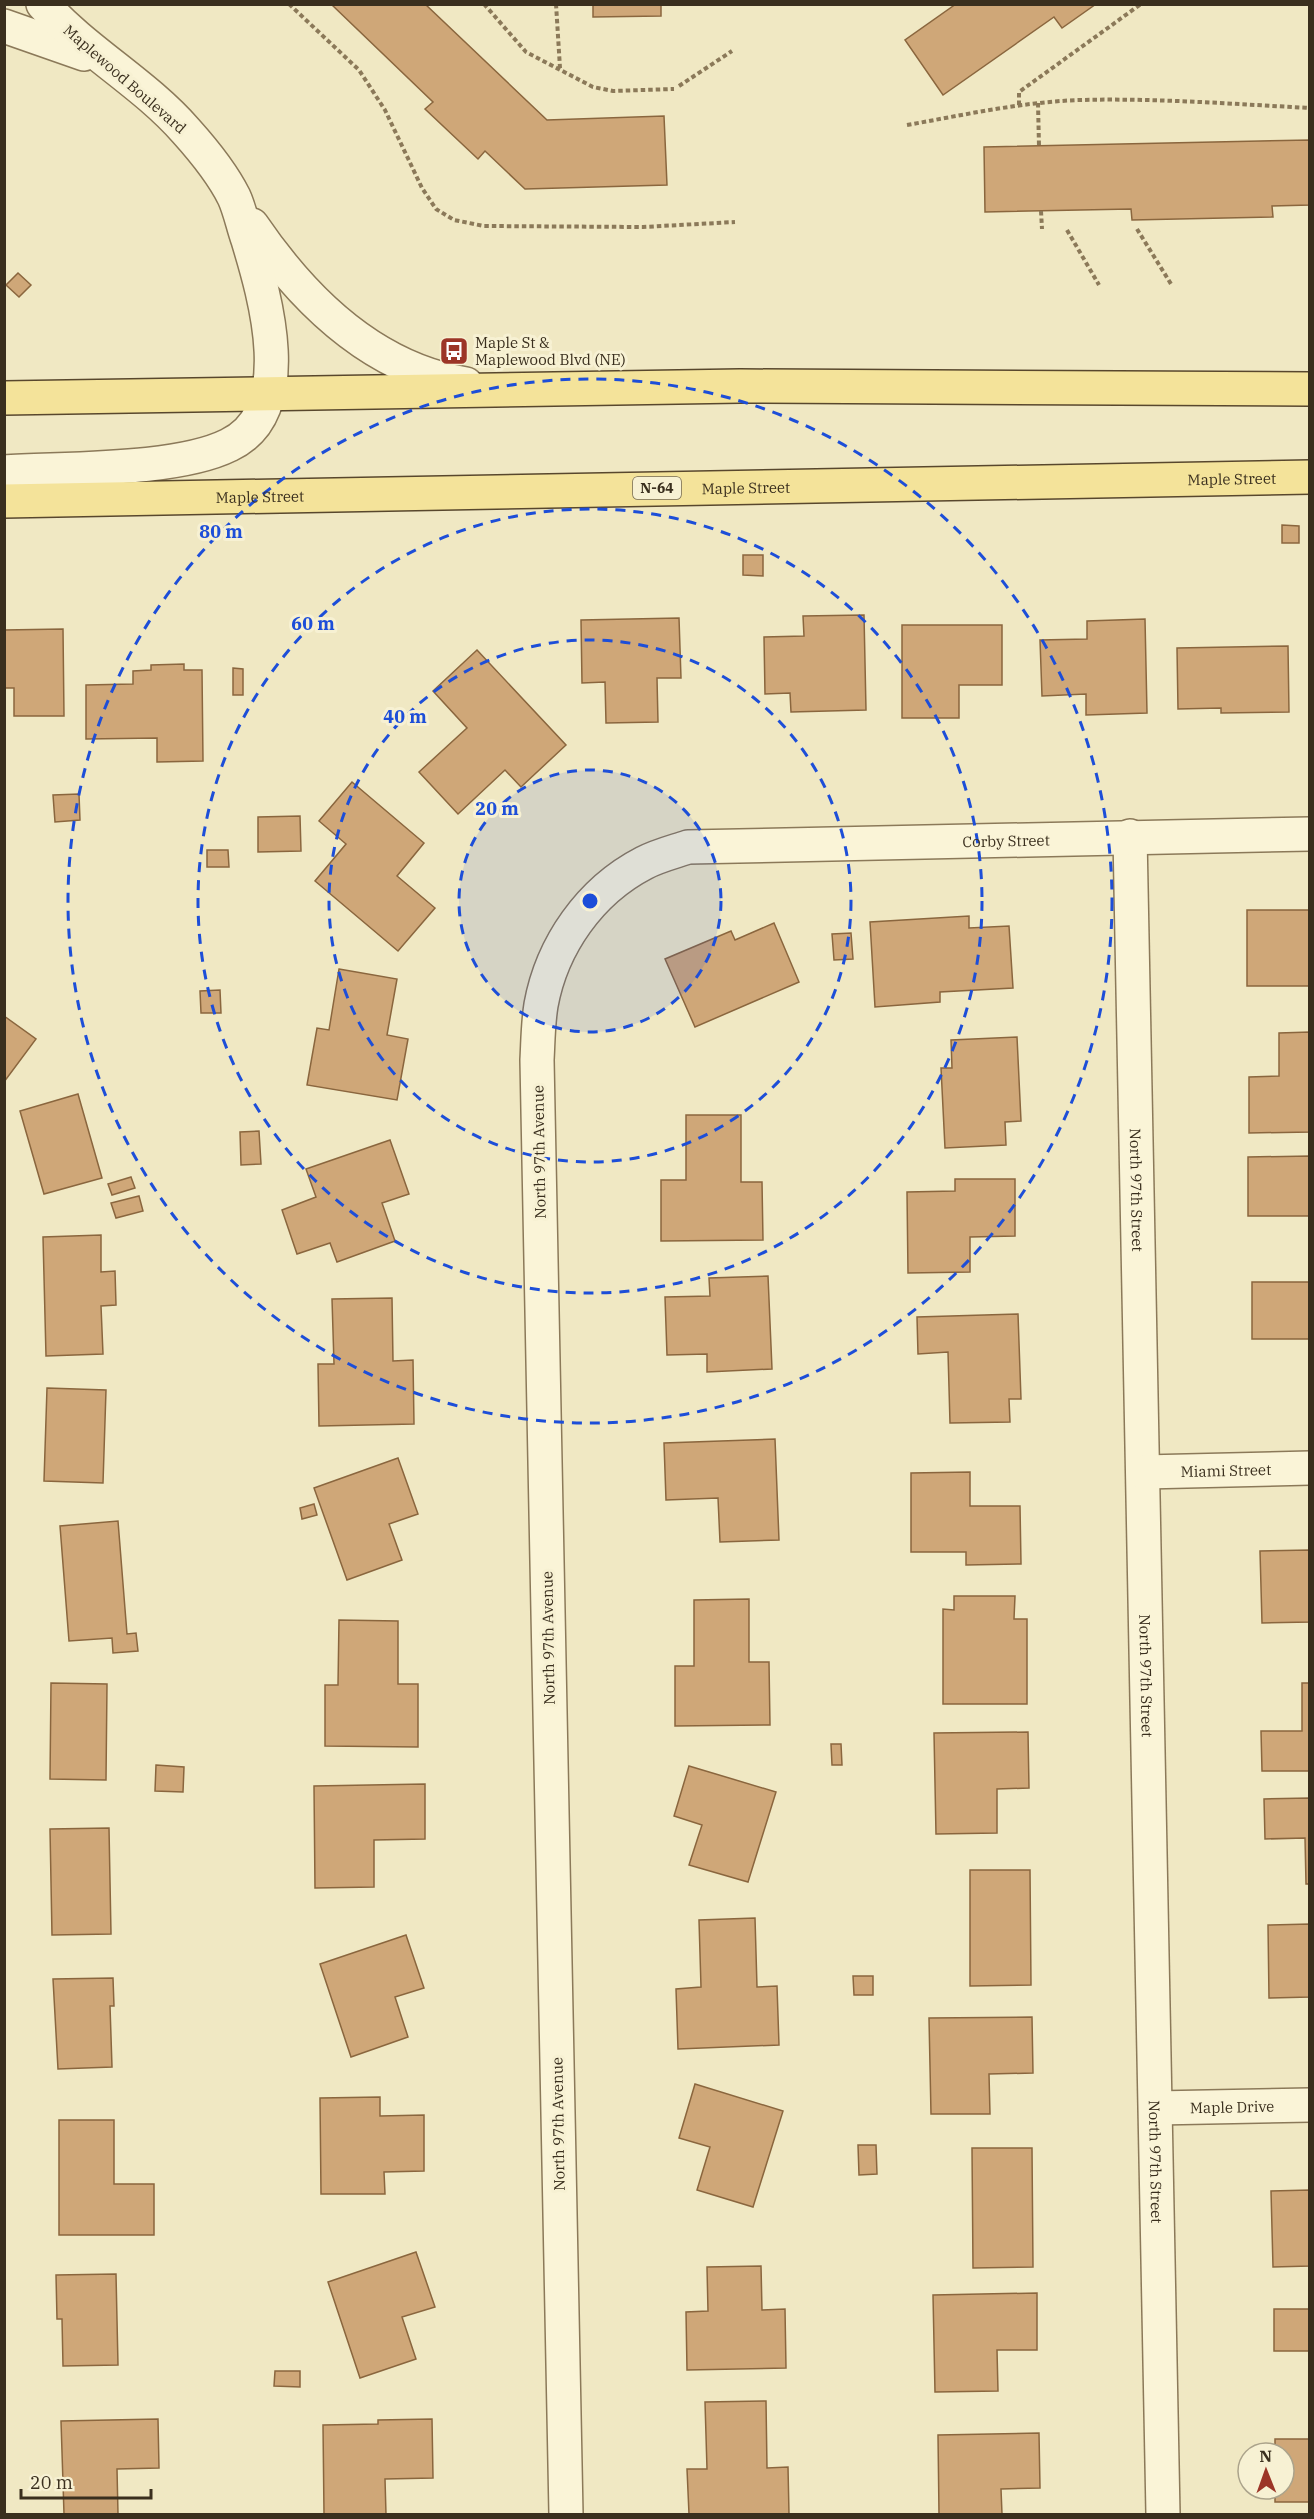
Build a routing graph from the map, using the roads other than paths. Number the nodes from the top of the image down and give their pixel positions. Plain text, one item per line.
1 (43, 4) edge
2 (4, 26) edge
3 (125, 76) junction
4 (234, 199) junction
5 (519, 388) junction
6 (1310, 389) edge
7 (268, 394) junction
8 (4, 398) edge
9 (4, 472) edge
10 (1310, 477) edge
11 (4, 501) edge
12 (1310, 834) edge
13 (1130, 836) junction
14 (703, 846) joint
15 (1310, 1468) edge
16 (1144, 1472) junction
17 (1310, 2105) edge
18 (1156, 2108) junction
19 (566, 2514) edge
20 (1162, 2514) edge

1 - 3 street, Maplewood Boulevard
2 - 3 street
3 - 4 street, Maplewood Boulevard
4 - 5 street
4 - 7 street, Maplewood Boulevard
5 - 6 main road
5 - 7 main road
7 - 8 main road
7 - 9 street
10 - 11 main road, Maple Street / N-64
12 - 13 street, Corby Street
13 - 14 street, Corby Street
13 - 16 street, North 97th Street
14 - 19 street, North 97th Avenue
15 - 16 street, Miami Street
16 - 18 street, North 97th Street
17 - 18 street, Maple Drive
18 - 20 street, North 97th Street

